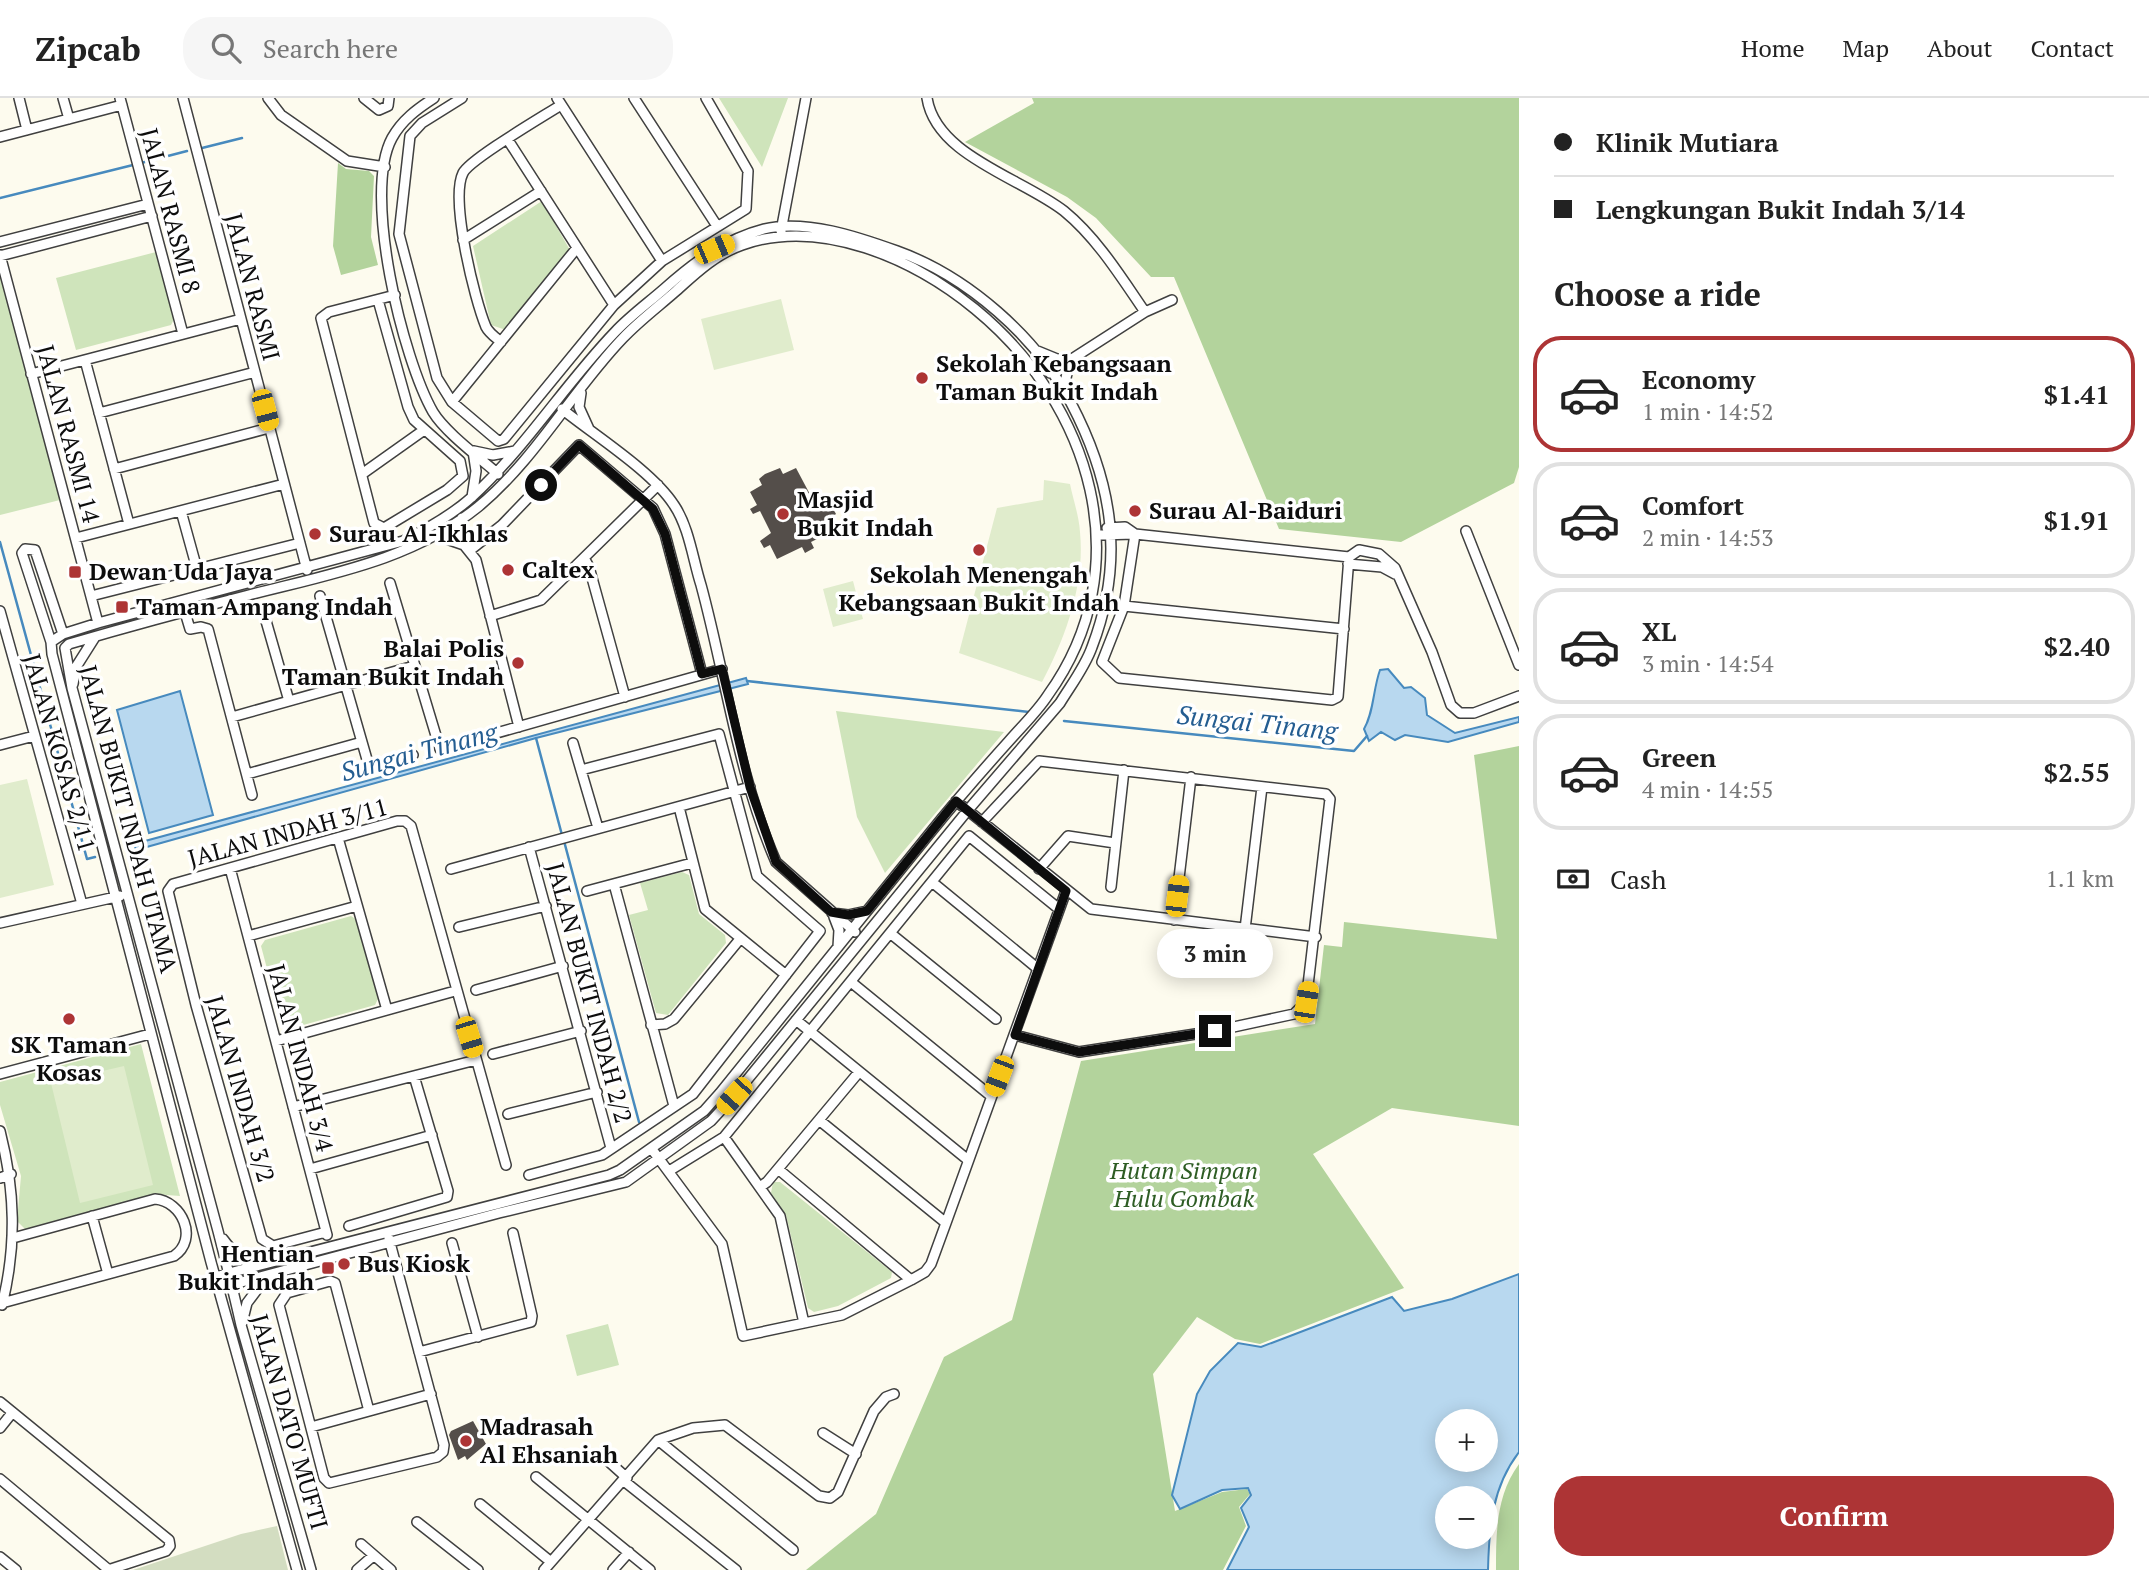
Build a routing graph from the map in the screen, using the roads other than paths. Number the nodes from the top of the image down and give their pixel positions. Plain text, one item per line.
1 (19, 98) edge
2 (63, 98) edge
3 (183, 98) edge
4 (268, 98) edge
5 (364, 98) edge
6 (388, 98) edge
7 (433, 98) edge
8 (462, 98) edge
9 (634, 98) edge
10 (706, 98) edge
11 (806, 98) edge
12 (928, 98) edge
13 (559, 101) edge
14 (121, 102) edge
15 (69, 119) junction
16 (27, 130) junction
17 (0, 137) edge
18 (508, 140) junction
19 (385, 167) junction
20 (541, 191) junction
21 (148, 204) junction
22 (152, 216) junction
23 (717, 226) junction
24 (780, 232) junction
25 (463, 240) junction
26 (0, 242) edge
27 (576, 250) junction
28 (0, 255) edge
29 (662, 261) junction
30 (395, 295) junction
31 (377, 300) junction
32 (1172, 300) dead end
33 (614, 304) junction
34 (1145, 312) junction
35 (241, 319) junction
36 (183, 334) junction
37 (501, 342) junction
38 (1035, 350) junction
39 (1070, 359) junction
40 (85, 360) junction
41 (255, 372) junction
42 (1052, 372) junction
43 (31, 374) junction
44 (1042, 378) junction
45 (583, 388) junction
46 (1068, 395) junction
47 (452, 402) junction
48 (555, 403) junction
49 (565, 411) junction
50 (99, 413) junction
51 (553, 425) junction
52 (270, 428) junction
53 (424, 430) junction
54 (591, 432) junction
55 (473, 451) junction
56 (515, 452) junction
57 (114, 469) junction
58 (495, 472) junction
59 (362, 474) junction
60 (505, 480) junction
61 (284, 484) junction
62 (658, 485) junction
63 (472, 497) junction
64 (643, 500) junction
65 (181, 511) junction
66 (463, 518) junction
67 (129, 524) junction
68 (1098, 531) junction
69 (1111, 531) junction
70 (1466, 531) dead end
71 (1135, 534) junction
72 (436, 535) junction
73 (76, 538) junction
74 (300, 543) junction
75 (467, 548) junction
76 (584, 558) junction
77 (1349, 560) junction
78 (306, 567) junction
79 (197, 569) junction
80 (1399, 578) junction
81 (310, 579) junction
82 (390, 583) dead end
83 (91, 596) junction
84 (320, 596) dead end
85 (182, 601) junction
86 (1124, 606) junction
87 (0, 611) edge
88 (185, 612) junction
89 (264, 614) dead end
90 (490, 616) junction
91 (98, 623) junction
92 (1344, 629) junction
93 (63, 634) junction
94 (96, 636) junction
95 (51, 642) junction
96 (414, 666) junction
97 (1519, 666) edge
98 (722, 669) junction
99 (702, 674) junction
100 (346, 686) junction
101 (72, 688) junction
102 (625, 696) junction
103 (1519, 696) edge
104 (289, 701) junction
105 (232, 717) junction
106 (519, 727) junction
107 (34, 736) junction
108 (362, 742) junction
109 (573, 743) dead end
110 (0, 745) edge
111 (413, 755) dead end
112 (581, 770) junction
113 (1124, 770) junction
114 (247, 774) junction
115 (1191, 778) junction
116 (750, 787) junction
117 (1262, 787) junction
118 (734, 791) junction
119 (252, 795) dead end
120 (956, 801) junction
121 (679, 807) junction
122 (968, 810) junction
123 (982, 822) junction
124 (598, 828) junction
125 (338, 838) junction
126 (1115, 843) junction
127 (529, 848) junction
128 (692, 863) junction
129 (230, 868) junction
130 (451, 869) dead end
131 (1039, 869) junction
132 (932, 883) junction
133 (173, 884) joint
134 (614, 884) junction
135 (1111, 887) dead end
136 (587, 891) dead end
137 (1066, 891) junction
138 (129, 894) junction
139 (117, 897) junction
140 (82, 904) junction
141 (358, 906) junction
142 (546, 906) junction
143 (1059, 909) junction
144 (867, 911) junction
145 (831, 912) junction
146 (1174, 920) junction
147 (0, 923) edge
148 (459, 927) dead end
149 (852, 929) junction
150 (1244, 929) junction
151 (890, 933) junction
152 (248, 936) junction
153 (1316, 937) junction
154 (863, 938) junction
155 (740, 939) junction
156 (838, 947) junction
157 (563, 966) junction
158 (1037, 968) junction
159 (786, 975) junction
160 (851, 982) junction
161 (476, 990) dead end
162 (455, 991) junction
163 (387, 1010) junction
164 (996, 1019) dead end
165 (796, 1020) junction
166 (651, 1025) junction
167 (581, 1031) junction
168 (810, 1032) junction
169 (150, 1034) junction
170 (1015, 1035) junction
171 (276, 1041) junction
172 (493, 1054) dead end
173 (476, 1060) junction
174 (859, 1072) junction
175 (0, 1074) edge
176 (414, 1076) junction
177 (597, 1092) junction
178 (991, 1096) junction
179 (293, 1107) junction
180 (674, 1107) junction
181 (508, 1114) dead end
182 (819, 1120) junction
183 (0, 1131) edge
184 (432, 1135) junction
185 (724, 1137) junction
186 (611, 1148) junction
187 (651, 1148) junction
188 (659, 1158) junction
189 (968, 1160) junction
190 (506, 1165) dead end
191 (310, 1169) junction
192 (778, 1169) junction
193 (669, 1171) junction
194 (11, 1174) junction
195 (529, 1175) dead end
196 (0, 1178) edge
197 (760, 1187) junction
198 (92, 1216) junction
199 (946, 1223) junction
200 (349, 1226) dead end
201 (386, 1230) junction
202 (218, 1231) junction
203 (326, 1232) junction
204 (513, 1233) dead end
205 (13, 1237) junction
206 (389, 1241) junction
207 (452, 1243) dead end
208 (330, 1245) junction
209 (333, 1257) junction
210 (263, 1264) junction
211 (229, 1273) junction
212 (108, 1274) junction
213 (268, 1275) junction
214 (216, 1277) junction
215 (911, 1280) junction
216 (232, 1285) junction
217 (219, 1288) junction
218 (1, 1306) edge
219 (804, 1323) junction
220 (241, 1325) junction
221 (478, 1337) junction
222 (419, 1352) junction
223 (430, 1394) junction
224 (894, 1394) dead end
225 (0, 1402) edge
226 (369, 1411) junction
227 (12, 1413) junction
228 (311, 1427) junction
229 (0, 1428) edge
230 (823, 1433) dead end
231 (658, 1440) junction
232 (856, 1454) junction
233 (607, 1460) dead end
234 (536, 1477) dead end
235 (0, 1479) edge
236 (625, 1479) junction
237 (480, 1504) dead end
238 (590, 1520) junction
239 (417, 1522) dead end
240 (361, 1544) dead end
241 (793, 1550) dead end
242 (629, 1552) junction
243 (373, 1556) junction
244 (0, 1557) edge
245 (548, 1566) edge
246 (16, 1570) edge
247 (108, 1570) edge
248 (297, 1570) edge
249 (311, 1570) edge
250 (357, 1570) edge
251 (391, 1570) edge
252 (478, 1570) edge
253 (613, 1570) edge
254 (650, 1570) edge
255 (736, 1570) edge

1 - 16 street
2 - 15 street
3 - 35 street, JALAN RASMI
4 - 19 street
5 - 6 street
7 - 19 street
8 - 47 street
9 - 23 street
10 - 23 street
11 - 24 street
12 - 34 street
13 - 18 street
13 - 29 street
14 - 15 street
14 - 21 street, JALAN RASMI 8
15 - 16 street
16 - 17 street
18 - 20 street
18 - 25 street
19 - 30 street
20 - 25 street
20 - 27 street
21 - 22 street, JALAN RASMI 8
21 - 26 street
22 - 28 street
22 - 36 street, JALAN RASMI 8
23 - 29 street
24 - 38 street, JALAN BUKIT INDAH UTAMA
24 - 44 street, JALAN BUKIT INDAH UTAMA
24 - 45 street, JALAN BUKIT INDAH UTAMA
24 - 48 street, JALAN BUKIT INDAH UTAMA
25 - 37 street
27 - 33 street
27 - 37 street
28 - 43 street, JALAN RASMI 14
29 - 33 street
30 - 31 street
30 - 55 street
31 - 53 street
31 - 59 street
32 - 34 street
33 - 47 street
34 - 39 street
35 - 36 street
35 - 41 street, JALAN RASMI
36 - 40 street
37 - 47 street
38 - 39 street
38 - 42 street, JALAN BUKIT INDAH UTAMA
39 - 42 street
39 - 46 street
40 - 43 street
40 - 50 street
41 - 50 street
41 - 52 street, JALAN RASMI
42 - 44 street
42 - 46 street, JALAN BUKIT INDAH UTAMA
43 - 73 street, JALAN RASMI 14
44 - 68 street, JALAN BUKIT INDAH UTAMA
45 - 49 street, JALAN BUKIT INDAH UTAMA
45 - 54 street
46 - 69 street, JALAN BUKIT INDAH UTAMA
48 - 49 street
48 - 56 street, JALAN BUKIT INDAH UTAMA
49 - 51 street, JALAN BUKIT INDAH UTAMA
49 - 54 street
50 - 57 street
51 - 54 street
51 - 60 street, JALAN BUKIT INDAH UTAMA
52 - 57 street
52 - 61 street, JALAN RASMI
53 - 59 street
53 - 59 street
54 - 62 street
55 - 56 street
55 - 58 street
55 - 63 street
56 - 58 street, JALAN BUKIT INDAH UTAMA
57 - 67 street
58 - 60 street
58 - 63 street, JALAN BUKIT INDAH UTAMA
60 - 66 street, JALAN BUKIT INDAH UTAMA
61 - 65 street
61 - 74 street, JALAN RASMI
62 - 64 street
62 - 98 street
63 - 78 street, JALAN BUKIT INDAH UTAMA
64 - 75 street
64 - 76 street
64 - 99 street
65 - 67 street
65 - 79 street
66 - 72 street, JALAN BUKIT INDAH UTAMA
66 - 75 street
67 - 73 street
68 - 69 street
68 - 120 street, JALAN BUKIT INDAH UTAMA
69 - 71 street
69 - 122 street, JALAN BUKIT INDAH UTAMA
70 - 97 street
71 - 77 street
71 - 86 street
72 - 75 street
72 - 81 street, JALAN BUKIT INDAH UTAMA
73 - 83 street, JALAN RASMI 14
74 - 78 street, JALAN RASMI
74 - 79 street
75 - 90 street
76 - 90 street
76 - 102 street
77 - 80 street
77 - 80 street
77 - 92 street
78 - 81 street, JALAN RASMI
78 - 85 street, JALAN BUKIT INDAH UTAMA
79 - 83 street
80 - 103 street
81 - 88 street, JALAN BUKIT INDAH UTAMA
82 - 96 street
83 - 91 street, JALAN RASMI 14
84 - 100 street
85 - 88 street
85 - 91 street, JALAN BUKIT INDAH UTAMA
86 - 92 street
86 - 92 street
87 - 107 street, JALAN KOSAS 2/11
88 - 94 street, JALAN BUKIT INDAH UTAMA
88 - 105 street
89 - 104 street
90 - 106 street
91 - 93 street, JALAN BUKIT INDAH UTAMA
93 - 95 street, JALAN BUKIT INDAH UTAMA
93 - 95 street, JALAN BUKIT INDAH UTAMA
94 - 101 street
94 - 101 street, JALAN BUKIT INDAH UTAMA
95 - 139 street, JALAN BUKIT INDAH UTAMA
96 - 100 street
96 - 106 street
98 - 99 street
98 - 116 street
99 - 102 street
100 - 104 street
100 - 108 street
101 - 138 street, JALAN BUKIT INDAH UTAMA
102 - 106 street
104 - 105 street
105 - 114 street
107 - 110 street
107 - 140 street, JALAN KOSAS 2/11
108 - 111 street
108 - 114 street
109 - 112 street
112 - 118 street
112 - 124 street
113 - 115 street
113 - 123 street
113 - 126 street
114 - 119 street
115 - 117 street
115 - 146 street
116 - 118 street
116 - 145 street
117 - 150 street
117 - 153 street
118 - 121 street
118 - 159 street
120 - 122 street
120 - 144 street, JALAN BUKIT INDAH UTAMA
121 - 124 street
121 - 128 street
122 - 123 street
122 - 154 street, JALAN BUKIT INDAH UTAMA
123 - 131 street
124 - 127 street
125 - 129 street, JALAN INDAH 3/11
125 - 141 street
125 - 162 street, JALAN INDAH 3/11
126 - 131 street
126 - 135 street
127 - 130 street
127 - 142 street, JALAN BUKIT INDAH 2/2
128 - 134 street
128 - 155 street
129 - 133 street, JALAN INDAH 3/11
129 - 152 street, JALAN INDAH 3/4
131 - 137 street
132 - 143 street
132 - 151 street
132 - 158 street
133 - 203 street, JALAN INDAH 3/2
134 - 136 street
134 - 166 street
137 - 143 street
137 - 146 street
138 - 139 street
138 - 202 street, JALAN BUKIT INDAH UTAMA
139 - 140 street
139 - 169 street, JALAN BUKIT INDAH UTAMA
140 - 147 street
141 - 152 street
141 - 163 street
142 - 148 street
142 - 157 street, JALAN BUKIT INDAH 2/2
143 - 158 street
144 - 145 street
144 - 149 street, JALAN BUKIT INDAH UTAMA
145 - 149 street
145 - 156 street
146 - 150 street
149 - 154 street
149 - 156 street, JALAN BUKIT INDAH UTAMA
150 - 153 street
151 - 160 street
151 - 164 street
152 - 171 street, JALAN INDAH 3/4
153 - 170 street
154 - 165 street, JALAN BUKIT INDAH UTAMA
155 - 159 street
155 - 166 street
156 - 187 street, JALAN BUKIT INDAH UTAMA
157 - 161 street
157 - 167 street, JALAN BUKIT INDAH 2/2
158 - 170 street
159 - 180 street
160 - 168 street
160 - 178 street
162 - 163 street
162 - 173 street
163 - 171 street
165 - 168 street
165 - 188 street, JALAN BUKIT INDAH UTAMA
166 - 180 street
167 - 172 street
167 - 177 street, JALAN BUKIT INDAH 2/2
168 - 174 street
168 - 185 street
169 - 175 street
169 - 214 street, JALAN BUKIT INDAH UTAMA
170 - 178 street
171 - 179 street, JALAN INDAH 3/4
173 - 176 street
173 - 190 street
174 - 182 street
174 - 189 street
176 - 179 street
176 - 184 street
177 - 181 street
177 - 186 street, JALAN BUKIT INDAH 2/2
178 - 189 street
179 - 191 street, JALAN INDAH 3/4
180 - 186 street
182 - 192 street
182 - 199 street
183 - 194 street
184 - 191 street
184 - 200 street
185 - 193 street
185 - 197 street
186 - 195 street
187 - 188 street
187 - 201 street, JALAN BUKIT INDAH UTAMA
188 - 193 street
188 - 206 street, JALAN BUKIT INDAH UTAMA
189 - 199 street
191 - 203 street, JALAN INDAH 3/4
192 - 197 street
192 - 215 street
193 - 219 street
194 - 196 street
194 - 205 street
197 - 219 street
198 - 205 street
198 - 212 street
198 - 212 street
199 - 215 street
201 - 206 street
201 - 208 street, JALAN BUKIT INDAH UTAMA
202 - 210 street
202 - 211 street, JALAN BUKIT INDAH UTAMA
203 - 208 street, JALAN INDAH 3/4
204 - 221 street
205 - 218 street
206 - 209 street, JALAN BUKIT INDAH UTAMA
206 - 222 street
207 - 221 street
208 - 209 street, JALAN INDAH 3/4
208 - 210 street, JALAN BUKIT INDAH UTAMA
209 - 213 street, JALAN BUKIT INDAH UTAMA
210 - 211 street, JALAN BUKIT INDAH UTAMA
211 - 214 street, JALAN BUKIT INDAH UTAMA
211 - 216 street, JALAN BUKIT INDAH UTAMA
212 - 218 street
213 - 216 street, JALAN BUKIT INDAH UTAMA
213 - 220 street
214 - 217 street, JALAN BUKIT INDAH UTAMA
215 - 219 street
216 - 217 street, JALAN BUKIT INDAH UTAMA
216 - 220 street, JALAN DATO' MUFTI
217 - 248 street, JALAN DATO' MUFTI
220 - 249 street, JALAN DATO' MUFTI
221 - 222 street
222 - 223 street
223 - 226 street
223 - 228 street
224 - 232 street
225 - 227 street
226 - 228 street
226 - 228 street
227 - 229 street
227 - 247 street
230 - 232 street
231 - 232 street
231 - 236 street
231 - 241 street
233 - 236 street
234 - 238 street
235 - 247 street
236 - 238 street
236 - 255 street
237 - 245 street
238 - 242 street
238 - 245 street
239 - 252 street
240 - 243 street
242 - 253 street
242 - 254 street
243 - 250 street
243 - 251 street
244 - 246 street

